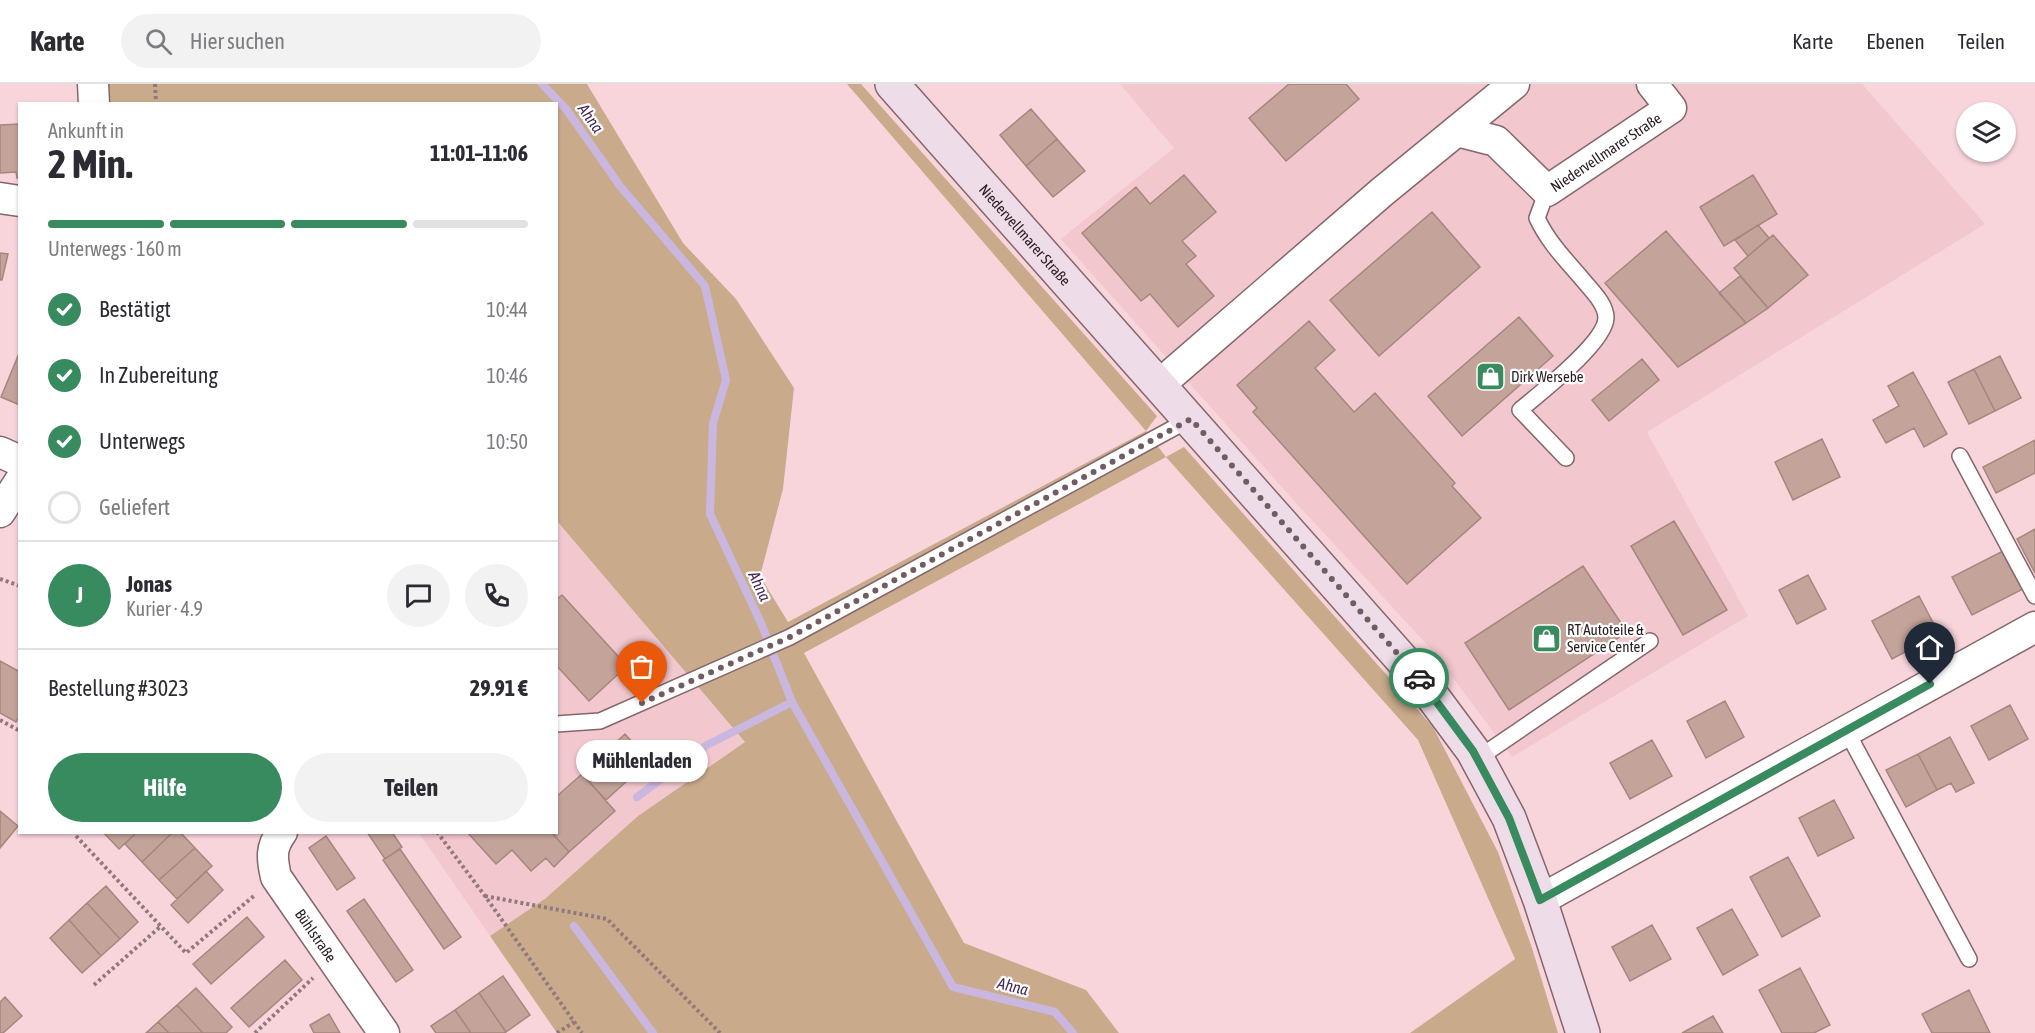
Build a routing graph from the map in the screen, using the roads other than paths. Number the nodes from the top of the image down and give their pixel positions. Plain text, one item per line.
1 (93, 84) edge
2 (892, 84) edge
3 (1514, 84) edge
4 (1652, 84) edge
5 (94, 102) edge
6 (1457, 131) junction
7 (1547, 191) junction
8 (0, 198) edge
9 (18, 201) edge
10 (1160, 385) junction
11 (1191, 419) junction
12 (0, 452) edge
13 (1960, 456) dead end
14 (1566, 458) dead end
15 (18, 460) edge
16 (18, 483) edge
17 (0, 512) edge
18 (2035, 596) edge
19 (2035, 627) edge
20 (1650, 640) dead end
21 (558, 724) edge
22 (1846, 730) junction
23 (1477, 759) junction
24 (281, 834) edge
25 (1540, 900) junction
26 (1969, 959) dead end
27 (384, 1033) edge
28 (1583, 1033) edge

1 - 5 street
2 - 10 main road, Niedervellmarer Straße
3 - 6 street
4 - 7 street, Niedervellmarer Straße
6 - 7 street, Niedervellmarer Straße
6 - 10 street
7 - 14 lane
8 - 9 street
10 - 11 main road, Niedervellmarer Straße
11 - 21 lane
11 - 23 main road, Niedervellmarer Straße
12 - 15 street
13 - 18 lane
16 - 17 street
19 - 22 street
20 - 23 lane
22 - 25 street
22 - 26 lane
23 - 25 main road, Niedervellmarer Straße
24 - 27 street, Bühlstraße
25 - 28 main road, Niedervellmarer Straße

